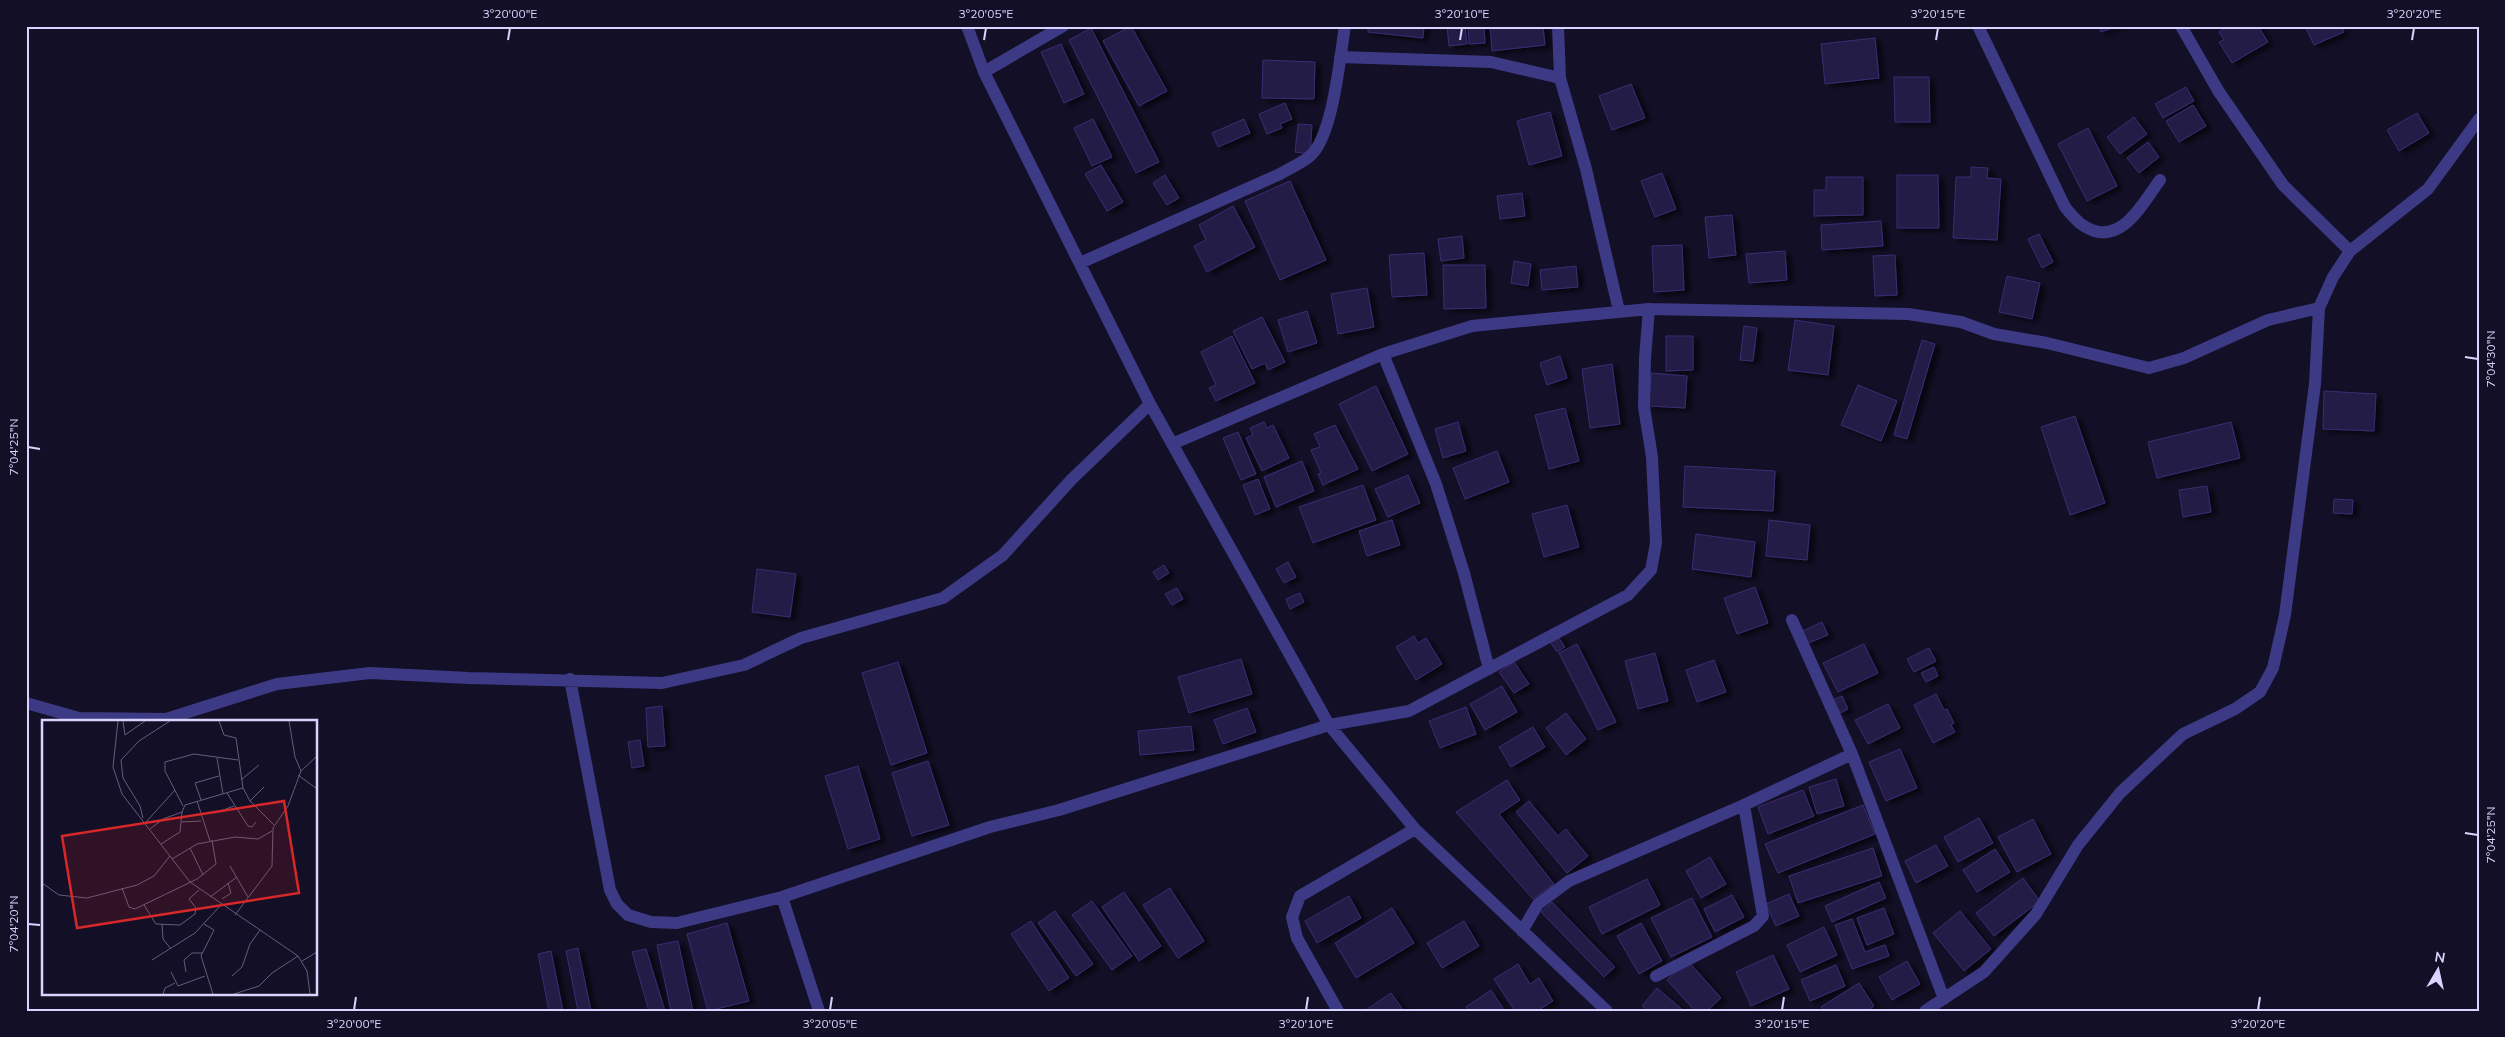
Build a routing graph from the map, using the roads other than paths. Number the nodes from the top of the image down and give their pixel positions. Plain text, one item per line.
1 (967, 26) edge
2 (1063, 26) edge
3 (1345, 26) edge
4 (1558, 26) edge
5 (1978, 26) edge
6 (2181, 26) edge
7 (1340, 57) junction
8 (984, 72) junction
9 (1560, 78) junction
10 (2479, 119) edge
11 (2160, 180) dead end
12 (2350, 251) junction
13 (1080, 264) junction
14 (1649, 308) junction
15 (2319, 308) junction
16 (1619, 311) junction
17 (1383, 354) junction
18 (1150, 404) junction
19 (1172, 444) junction
20 (1792, 620) dead end
21 (1489, 669) junction
22 (570, 679) junction
23 (26, 703) edge
24 (1330, 725) junction
25 (1852, 754) junction
26 (1744, 805) junction
27 (1415, 829) junction
28 (782, 897) junction
29 (1522, 931) junction
30 (1656, 976) dead end
31 (1944, 999) junction
32 (819, 1011) edge
33 (1338, 1011) edge
34 (1607, 1011) edge
35 (1925, 1011) edge

1 - 8 street
2 - 8 street
3 - 7 street
4 - 9 street
5 - 11 street
6 - 12 street
7 - 9 street
7 - 13 street
8 - 13 street
9 - 16 street
10 - 12 street
12 - 15 street
13 - 18 street
14 - 15 street
14 - 16 street
14 - 21 street
15 - 31 street
16 - 17 street
17 - 19 street
17 - 21 street
18 - 19 street
18 - 22 street
19 - 24 street
20 - 25 street
21 - 24 street
22 - 23 street
22 - 28 street
24 - 27 street
24 - 28 street
25 - 26 street
25 - 31 street
26 - 29 street
26 - 30 street
27 - 29 street
27 - 33 street
28 - 32 street
29 - 34 street
31 - 35 street

